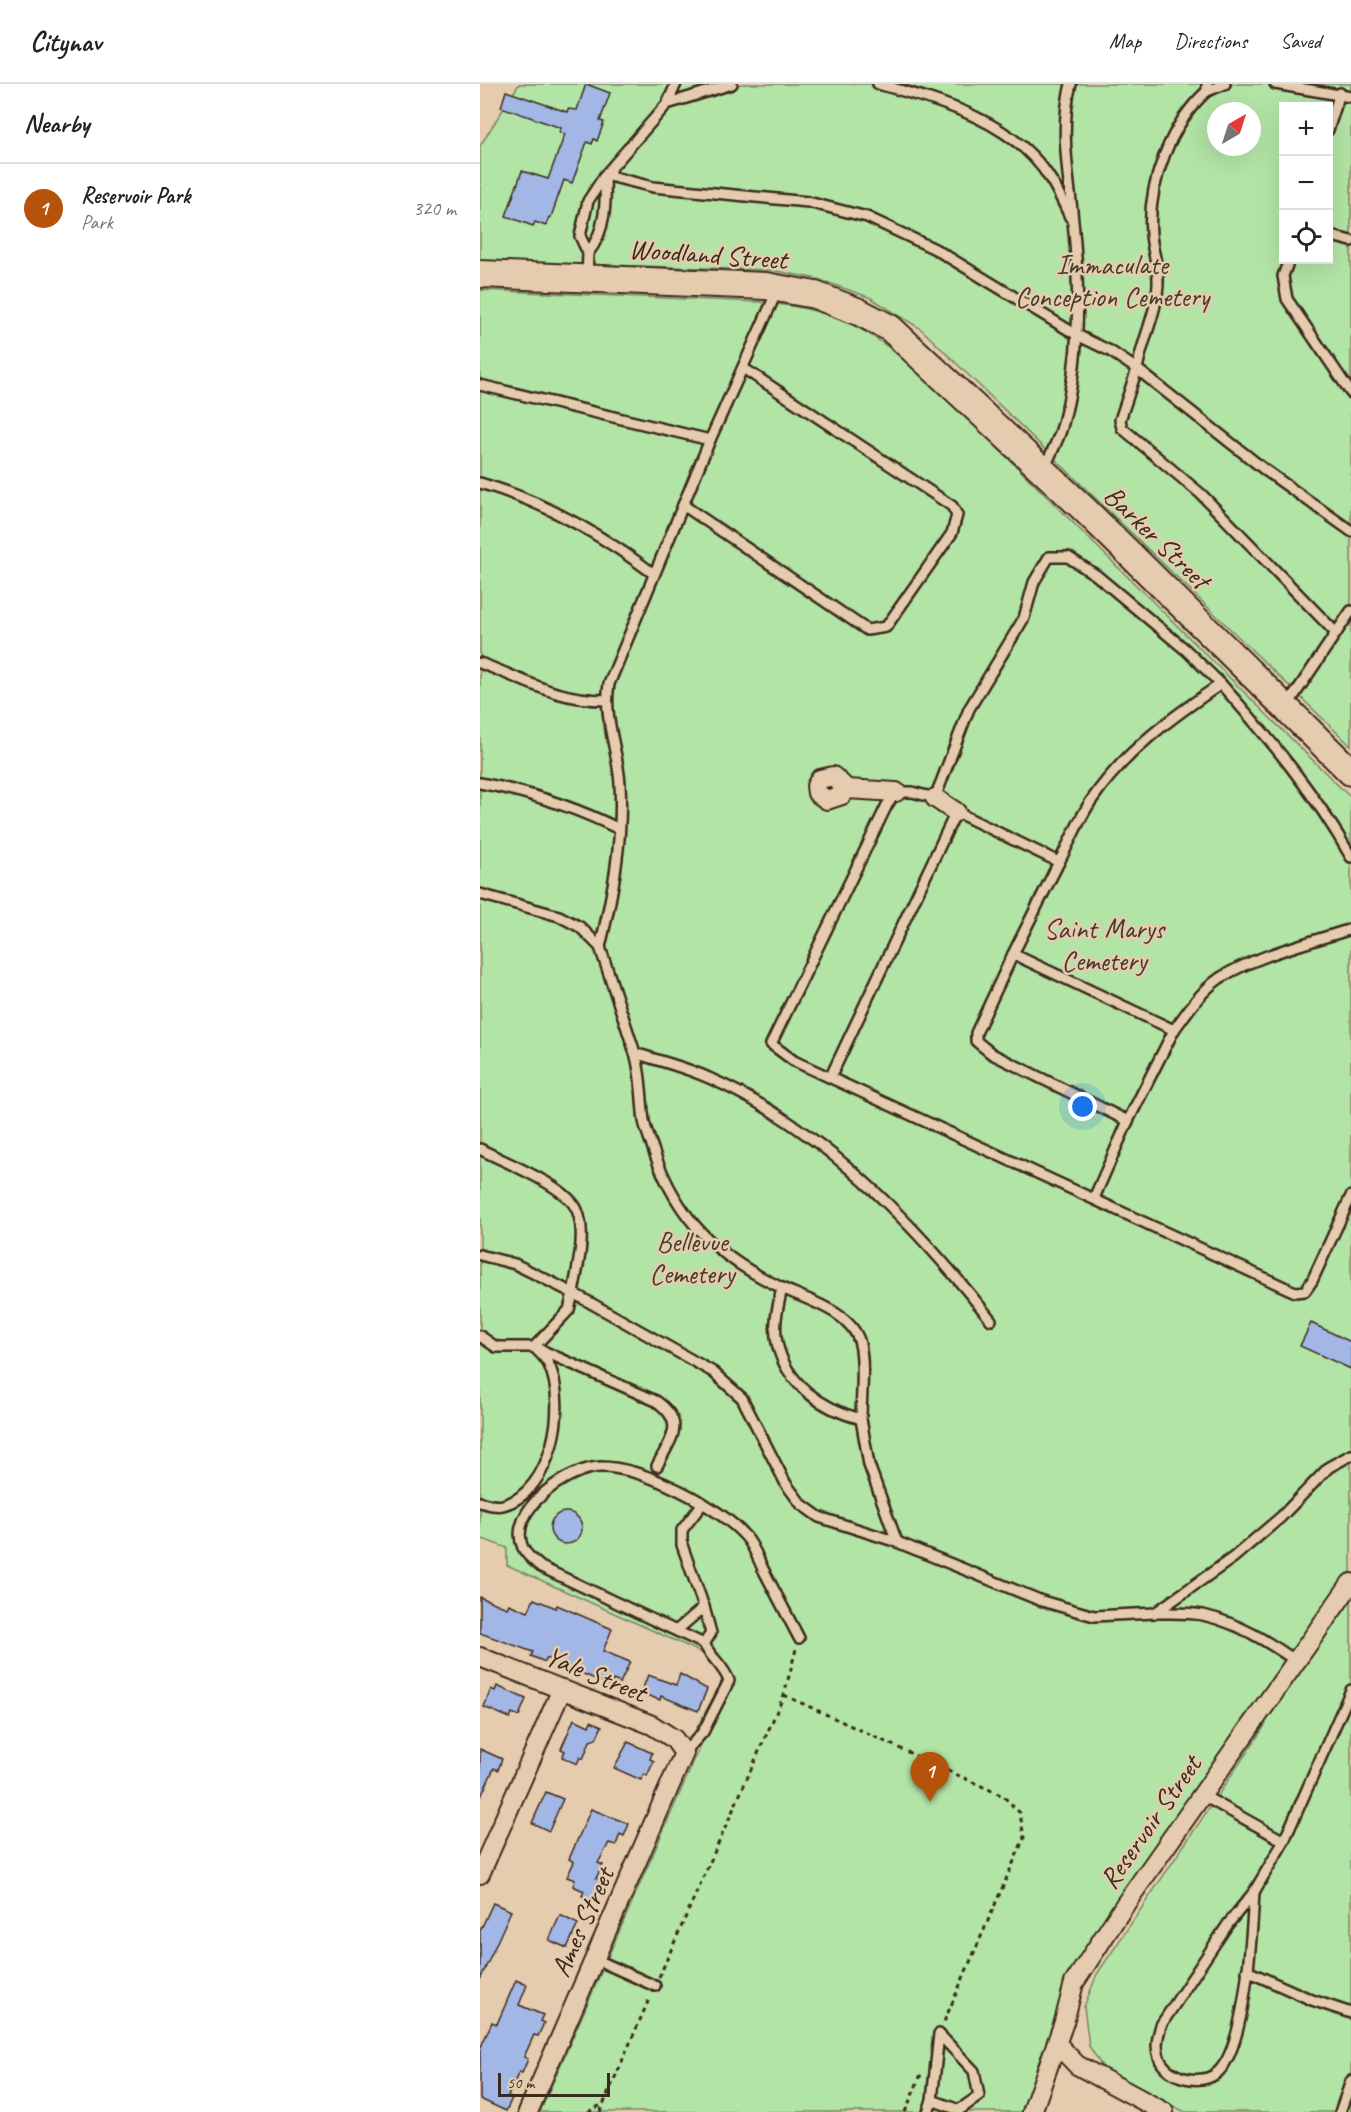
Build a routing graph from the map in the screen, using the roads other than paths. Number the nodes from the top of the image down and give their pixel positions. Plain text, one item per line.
1 (676, 84) edge
2 (732, 84) edge
3 (878, 84) edge
4 (1071, 84) edge
5 (1226, 84) edge
6 (1275, 84) edge
7 (1207, 88) edge
8 (1340, 93) junction
9 (1351, 96) edge
10 (667, 104) junction
11 (1333, 117) edge
12 (605, 175) junction
13 (1074, 223) junction
14 (1333, 236) edge
15 (1351, 241) edge
16 (1288, 264) edge
17 (587, 265) junction
18 (480, 274) edge
19 (778, 288) junction
20 (1077, 335) junction
21 (916, 350) joint
22 (743, 368) junction
23 (1137, 369) junction
24 (480, 385) edge
25 (1351, 393) edge
26 (710, 440) junction
27 (1044, 471) junction
28 (480, 483) edge
29 (683, 505) junction
30 (1351, 531) edge
31 (654, 574) junction
32 (1351, 611) edge
33 (1336, 633) junction
34 (480, 663) edge
35 (1221, 684) junction
36 (606, 700) junction
37 (1286, 708) junction
38 (1351, 772) edge
39 (480, 783) edge
40 (847, 789) dead end
41 (896, 792) junction
42 (935, 798) junction
43 (956, 812) junction
44 (619, 829) junction
45 (1351, 856) edge
46 (1059, 862) junction
47 (480, 894) edge
48 (1351, 929) edge
49 (600, 947) junction
50 (1013, 954) junction
51 (1174, 1030) junction
52 (635, 1053) junction
53 (831, 1076) junction
54 (1128, 1121) junction
55 (480, 1149) edge
56 (1351, 1196) edge
57 (1094, 1198) junction
58 (480, 1256) edge
59 (782, 1288) junction
60 (573, 1293) junction
61 (990, 1320) dead end
62 (480, 1336) edge
63 (534, 1347) junction
64 (861, 1419) junction
65 (1351, 1455) edge
66 (657, 1466) dead end
67 (480, 1502) edge
68 (704, 1503) junction
69 (897, 1542) junction
70 (1351, 1583) edge
71 (704, 1607) junction
72 (1155, 1612) junction
73 (677, 1630) junction
74 (799, 1638) road end
75 (704, 1644) junction
76 (480, 1657) edge
77 (1296, 1661) junction
78 (562, 1689) junction
79 (1351, 1690) edge
80 (684, 1753) junction
81 (1202, 1795) junction
82 (1284, 1841) junction
83 (480, 1874) edge
84 (1254, 1893) junction
85 (595, 1959) junction
86 (1247, 1971) junction
87 (655, 1986) road end
88 (1351, 2013) edge
89 (1057, 2044) junction
90 (1351, 2081) edge
91 (932, 2100) junction
92 (528, 2112) edge
93 (928, 2112) edge
94 (1032, 2112) edge
95 (1164, 2112) edge
96 (1340, 2112) edge

1 - 10 lane
2 - 10 lane
3 - 13 lane
4 - 13 lane
5 - 7 lane
6 - 8 lane
7 - 23 lane
8 - 9 lane
8 - 11 lane
10 - 12 lane
12 - 17 lane
12 - 17 lane
12 - 20 lane
13 - 20 lane
14 - 15 lane
16 - 25 lane
17 - 18 main road, Woodland Street
17 - 19 main road, Woodland Street
19 - 21 main road, Woodland Street
19 - 22 lane
20 - 23 lane
20 - 27 lane
21 - 27 main road, Barker Street
22 - 26 lane
22 - 29 lane
23 - 30 lane
23 - 33 lane
24 - 26 lane
26 - 29 lane
27 - 37 main road, Barker Street
28 - 31 lane
29 - 31 lane
31 - 36 lane
32 - 33 lane
33 - 37 lane
34 - 36 lane
35 - 42 lane
35 - 45 lane
35 - 46 lane
36 - 44 lane
37 - 38 main road, Barker Street
39 - 44 lane
40 - 41 street
41 - 42 lane
41 - 53 lane
42 - 43 street
43 - 46 lane
43 - 53 lane
44 - 49 lane
46 - 50 lane
47 - 49 lane
48 - 51 lane
49 - 52 lane
50 - 51 lane
50 - 54 lane
51 - 54 lane
52 - 59 lane
52 - 61 lane
53 - 57 lane
54 - 57 lane
55 - 60 lane
56 - 57 lane
58 - 60 lane
59 - 64 lane
59 - 64 lane
60 - 63 lane
60 - 69 lane
62 - 63 lane
63 - 66 lane
63 - 67 lane
64 - 69 lane
65 - 72 lane
68 - 71 lane
68 - 73 lane
68 - 74 lane
69 - 72 lane
70 - 77 street, Reservoir Street
71 - 73 lane
71 - 75 lane
72 - 77 lane
73 - 75 lane
75 - 80 lane
76 - 78 street, Yale Street
77 - 81 street, Reservoir Street
78 - 80 street, Yale Street
78 - 83 street
79 - 82 lane
80 - 85 street, Ames Street
81 - 82 lane
81 - 89 street, Reservoir Street
82 - 84 lane
84 - 86 lane
84 - 86 lane
85 - 87 lane
85 - 92 street, Ames Street
86 - 88 lane
89 - 94 street, Reservoir Street
89 - 95 street
90 - 96 lane
91 - 91 lane
91 - 93 lane

